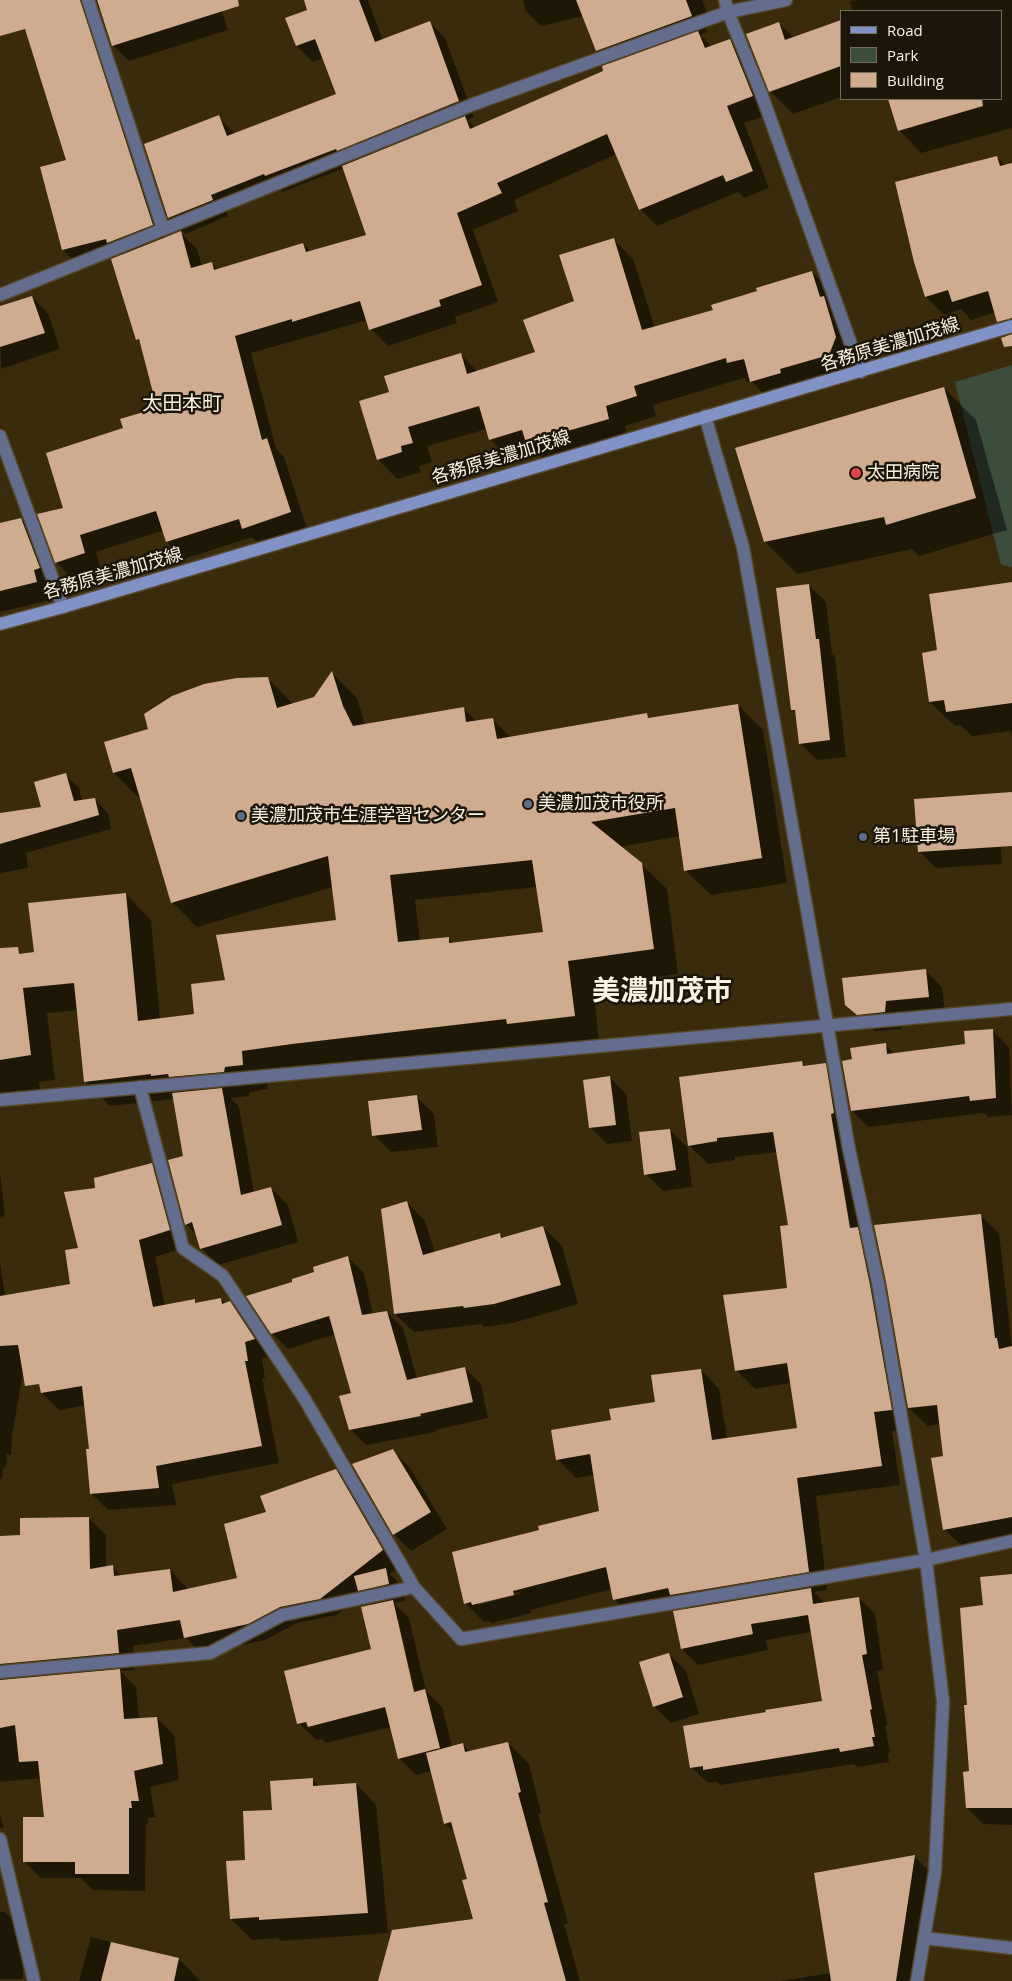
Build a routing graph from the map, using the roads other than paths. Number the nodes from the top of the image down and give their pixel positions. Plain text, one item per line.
1 (88, 0) edge
2 (786, 0) edge
3 (726, 6) edge
4 (163, 229) junction
5 (0, 295) edge
6 (1012, 326) edge
7 (861, 372) junction
8 (705, 416) junction
9 (0, 436) edge
10 (63, 607) junction
11 (0, 624) edge
12 (1012, 1009) edge
13 (828, 1025) junction
14 (140, 1087) junction
15 (0, 1100) edge
16 (1012, 1541) edge
17 (926, 1560) junction
18 (414, 1588) junction
19 (0, 1672) edge
20 (0, 1838) edge
21 (924, 1938) junction
22 (1012, 1948) edge
23 (34, 1981) edge
24 (917, 1981) edge

1 - 4 street
2 - 3 street
3 - 4 street
3 - 7 street
4 - 5 street
6 - 7 main road, 各務原美濃加茂線
7 - 8 main road, 各務原美濃加茂線
8 - 10 main road, 各務原美濃加茂線
8 - 13 street
9 - 10 street
10 - 11 main road, 各務原美濃加茂線
12 - 13 street
13 - 14 street
13 - 17 street
14 - 15 street
14 - 18 street
16 - 17 street
17 - 18 street
17 - 21 street
18 - 19 street
20 - 23 street
21 - 22 street
21 - 24 street

